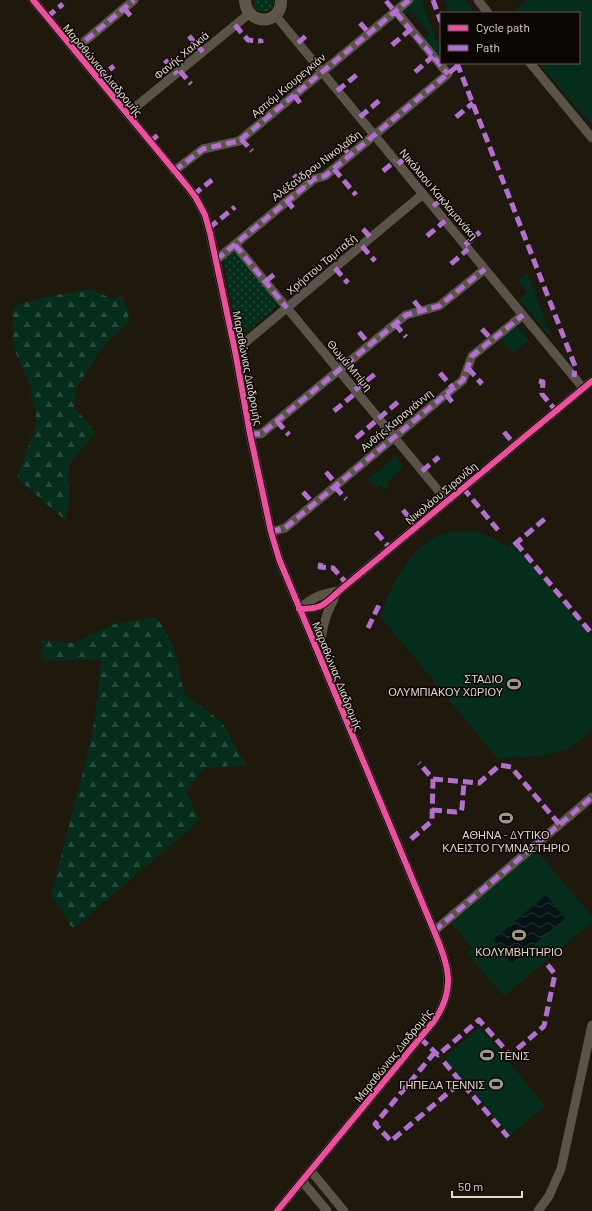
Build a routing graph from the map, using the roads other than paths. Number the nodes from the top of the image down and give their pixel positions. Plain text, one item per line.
1 (33, 0) edge
2 (134, 0) edge
3 (246, 0) edge
4 (282, 0) edge
5 (409, 0) edge
6 (478, 0) edge
7 (396, 11) junction
8 (487, 12) edge
9 (250, 13) junction
10 (276, 16) junction
11 (74, 50) junction
12 (531, 64) edge
13 (322, 72) junction
14 (128, 114) junction
15 (374, 135) junction
16 (592, 138) edge
17 (174, 171) junction
18 (423, 194) junction
19 (235, 245) junction
20 (216, 260) junction
21 (485, 269) junction
22 (287, 308) junction
23 (522, 315) junction
24 (235, 351) junction
25 (339, 370) junction
26 (592, 381) edge
27 (583, 388) junction
28 (250, 434) junction
29 (394, 437) junction
30 (447, 501) junction
31 (271, 532) junction
32 (338, 591) junction
33 (299, 609) junction
34 (322, 661) junction
35 (592, 797) edge
36 (434, 931) junction
37 (592, 1025) edge
38 (311, 1171) junction
39 (302, 1181) junction
40 (277, 1211) edge
41 (327, 1211) edge
42 (344, 1211) edge
43 (538, 1211) edge

1 - 11 street, Μαραθώνιας Διαδρομής
2 - 11 street
3 - 9 street
4 - 10 street
5 - 7 street, Αρτιόμ Κιουρεγκιάν
6 - 8 street
7 - 13 street, Αρτιόμ Κιουρεγκιάν
7 - 15 street, Αλέξανδρου Νικολαΐδη
9 - 10 street
9 - 14 street, Φανής Χαλκιά
10 - 13 street, Νικόλαου Κακλαμανάκη
11 - 14 street, Μαραθώνιας Διαδρομής
12 - 16 street
13 - 15 street, Νικόλαου Κακλαμανάκη
13 - 17 street, Αρτιόμ Κιουρεγκιάν
14 - 17 street, Μαραθώνιας Διαδρομής
15 - 18 street, Νικόλαου Κακλαμανάκη
15 - 19 street, Αλέξανδρου Νικολαΐδη
17 - 20 street, Μαραθώνιας Διαδρομής
18 - 21 street, Νικόλαου Κακλαμανάκη
18 - 22 street, Χρήστου Ταμπαξή
19 - 20 street, Αλέξανδρου Νικολαΐδη
19 - 22 street, Θωμά Μπίμη
20 - 24 street, Μαραθώνιας Διαδρομής
21 - 23 street, Νικόλαου Κακλαμανάκη
21 - 25 street
22 - 24 street, Χρήστου Ταμπαξή
22 - 25 street, Θωμά Μπίμη
23 - 27 street, Νικόλαου Κακλαμανάκη
23 - 29 street, Ανθής Καραγιάννη
24 - 28 street, Μαραθώνιας Διαδρομής
25 - 28 street
25 - 29 street, Θωμά Μπίμη
26 - 27 street, Νικολάου Σιρανίδη
27 - 30 street, Νικολάου Σιρανίδη
28 - 31 street, Μαραθώνιας Διαδρομής
29 - 30 street, Θωμά Μπίμη
29 - 31 street, Ανθής Καραγιάννη
30 - 32 street, Νικολάου Σιρανίδη
31 - 33 street, Μαραθώνιας Διαδρομής
32 - 33 street, Νικολάου Σιρανίδη
32 - 34 street
33 - 34 street, Μαραθώνιας Διαδρομής
34 - 36 street, Μαραθώνιας Διαδρομής
35 - 36 street
36 - 38 street, Μαραθώνιας Διαδρομής
37 - 43 street
38 - 39 street, Μαραθώνιας Διαδρομής
38 - 42 street
39 - 40 street, Μαραθώνιας Διαδρομής
39 - 41 street

